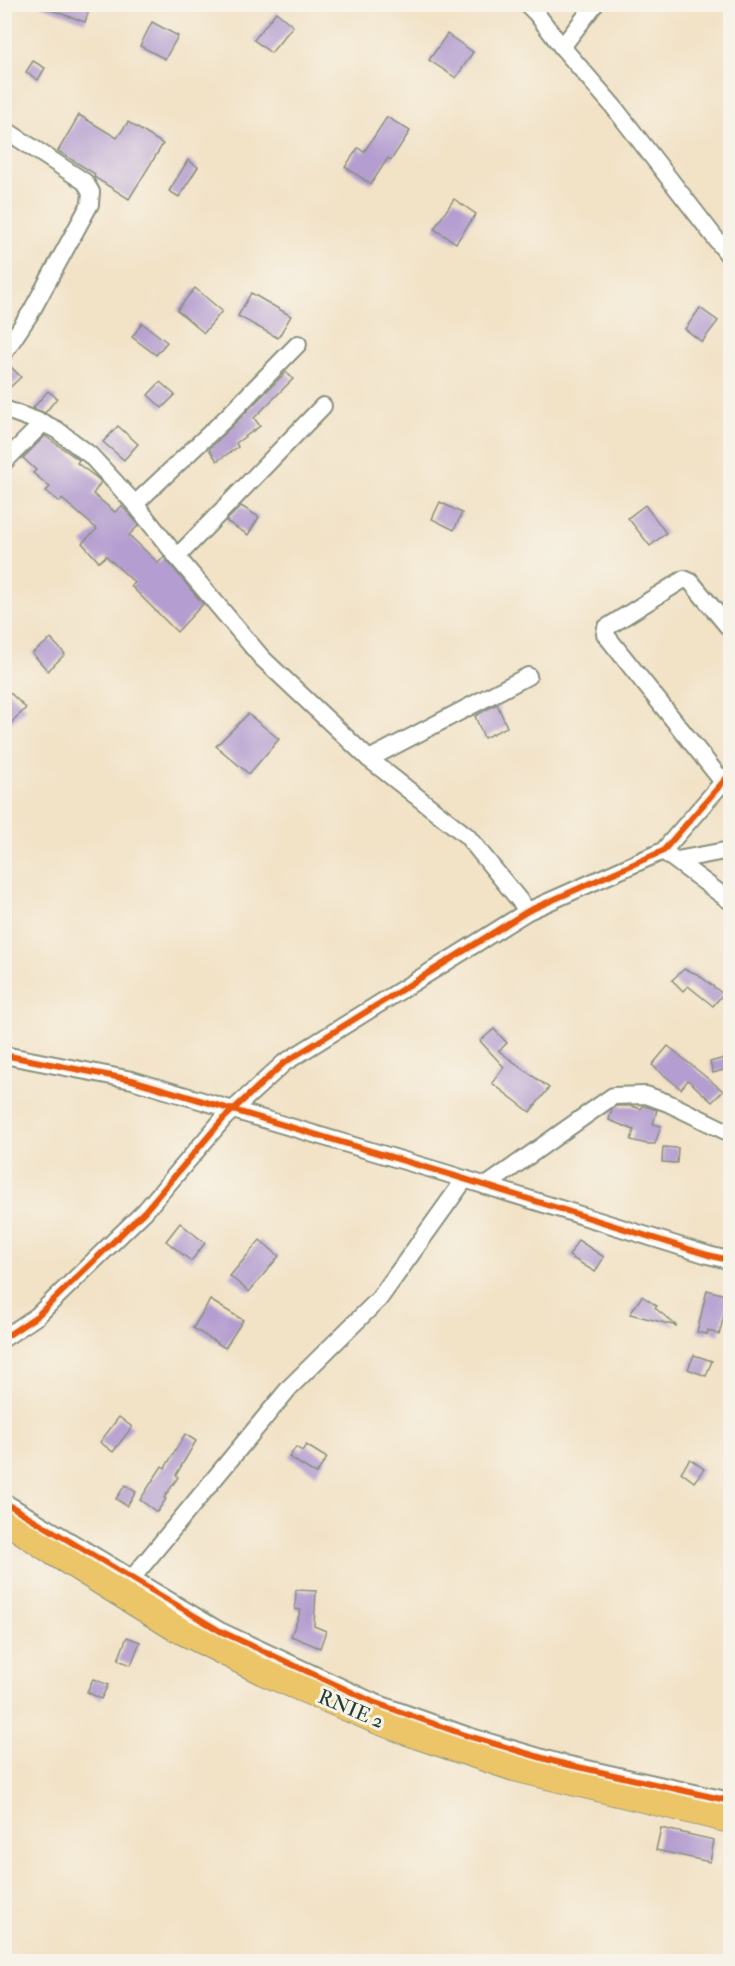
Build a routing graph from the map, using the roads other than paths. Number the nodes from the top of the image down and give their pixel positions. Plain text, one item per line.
1 (527, 4) edge
2 (596, 4) edge
3 (562, 47) junction
4 (4, 129) edge
5 (730, 257) edge
6 (298, 345) dead end
7 (4, 353) edge
8 (323, 406) dead end
9 (4, 409) edge
10 (43, 423) junction
11 (4, 462) edge
12 (135, 504) junction
13 (177, 557) junction
14 (730, 629) edge
15 (528, 676) dead end
16 (369, 759) junction
17 (727, 778) edge
18 (730, 850) edge
19 (670, 856) junction
20 (730, 901) edge
21 (528, 911) junction
22 (4, 1055) edge
23 (232, 1110) junction
24 (730, 1133) edge
25 (465, 1179) junction
26 (486, 1186) junction
27 (730, 1258) edge
28 (4, 1338) edge
29 (4, 1502) edge
30 (4, 1519) edge
31 (125, 1586) junction
32 (730, 1801) edge
33 (730, 1820) edge

1 - 3 street
2 - 3 street
3 - 5 street
4 - 7 street
6 - 12 street
8 - 13 street
9 - 10 street
10 - 11 street
10 - 12 street
12 - 13 street
13 - 16 street
14 - 17 street
15 - 16 street
16 - 21 street
17 - 19 street
18 - 19 street
19 - 20 street
19 - 21 street
21 - 23 street
22 - 23 street
23 - 25 street
23 - 28 street
24 - 26 street
25 - 26 street
25 - 31 street
26 - 27 street
29 - 31 street
30 - 31 highway, RNIE 2 / RNIE 2
31 - 32 street
31 - 33 highway, RNIE 2 / RNIE 2

